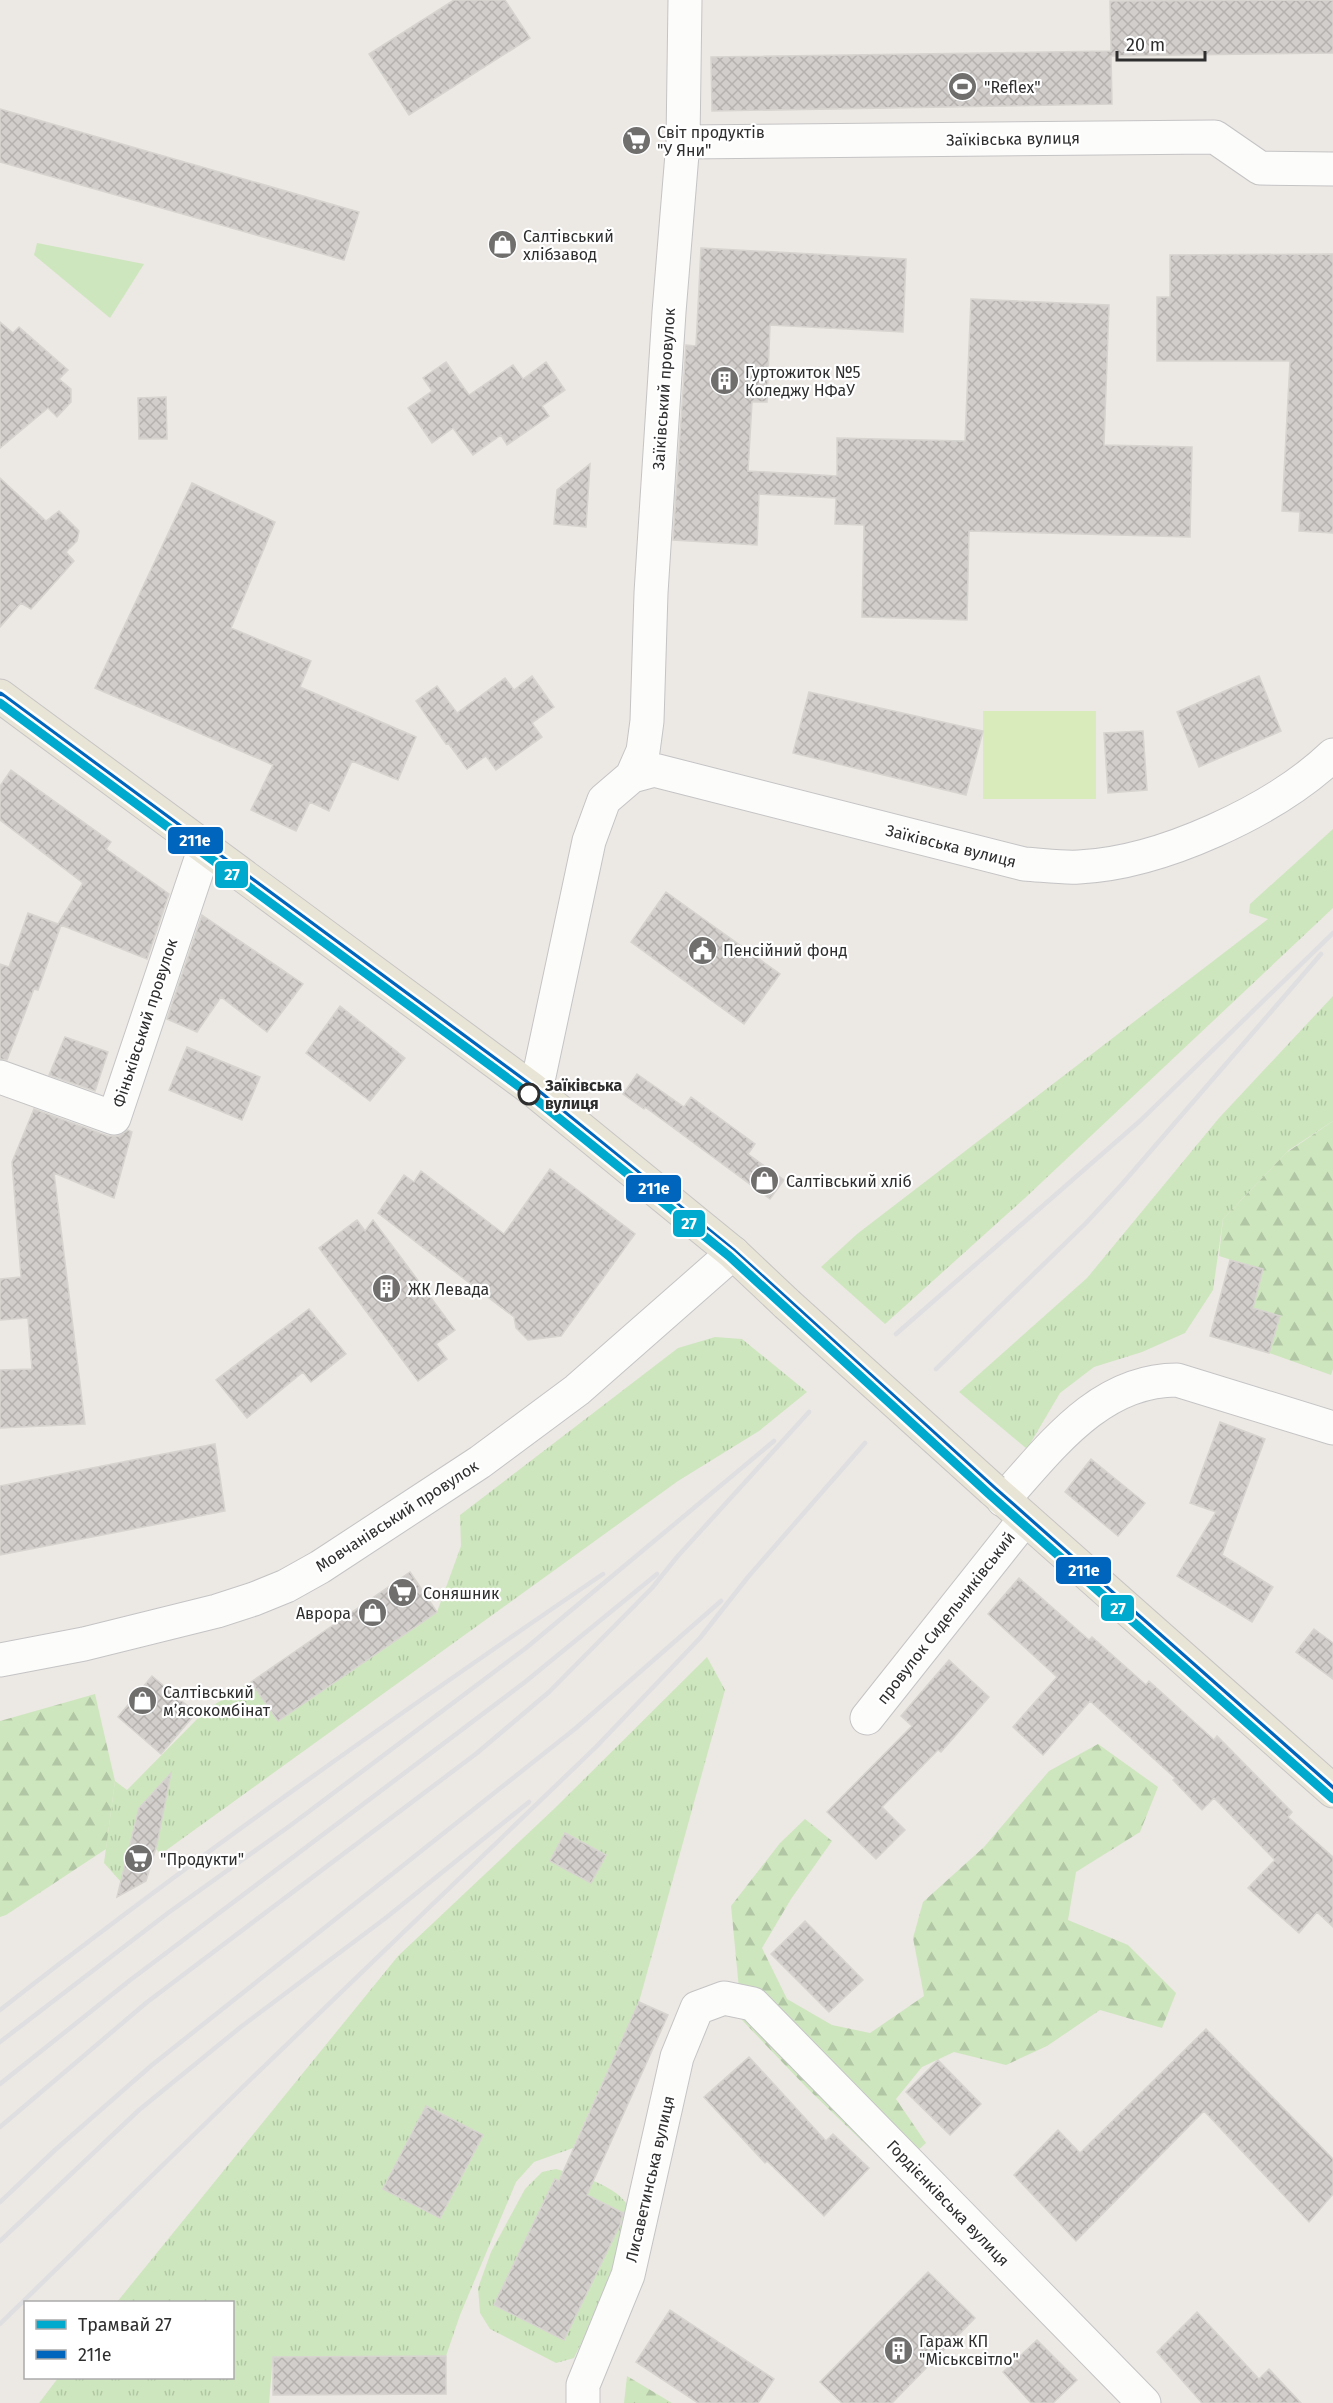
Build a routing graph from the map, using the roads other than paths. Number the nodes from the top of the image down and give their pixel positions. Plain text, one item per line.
1 (685, 0) edge
2 (683, 142) junction
3 (1333, 169) edge
4 (0, 696) edge
5 (1333, 755) edge
6 (632, 776) junction
7 (205, 848) junction
8 (0, 1077) edge
9 (532, 1089) junction
10 (733, 1253) junction
11 (1333, 1428) edge
12 (1007, 1503) junction
13 (0, 1660) edge
14 (867, 1718) dead end
15 (1333, 1791) edge
16 (753, 2004) joint
17 (583, 2403) edge
18 (1144, 2403) edge

1 - 2 street, Заїківський провулок
2 - 3 street, Заїківська вулиця
2 - 6 street, Заїківський провулок
4 - 7 main road
5 - 6 street, Заїківська вулиця
6 - 9 street
7 - 8 street, Фіньківський провулок
7 - 9 main road
9 - 10 main road
10 - 12 main road, bridge
10 - 13 street, Мовчанівський провулок
11 - 12 street, провулок Сидельниківський
12 - 14 street, провулок Сидельниківський
12 - 15 main road
16 - 17 street, Лисаветинська вулиця
16 - 18 street, Гордієнківська вулиця

